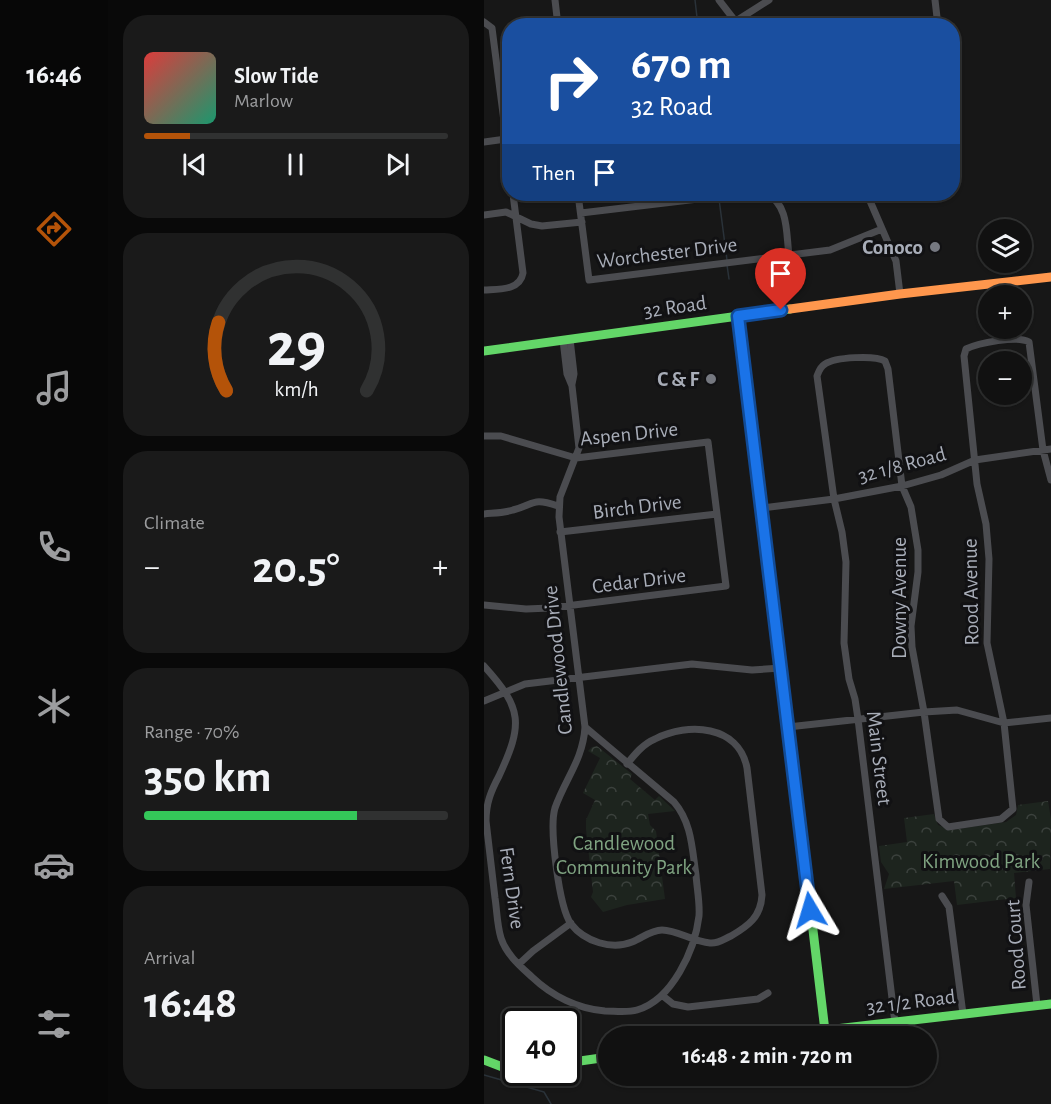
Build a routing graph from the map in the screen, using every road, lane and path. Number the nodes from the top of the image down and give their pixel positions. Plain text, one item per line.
1 (555, 0) edge
2 (719, 0) edge
3 (769, 0) edge
4 (935, 0) edge
5 (557, 18) edge
6 (734, 18) edge
7 (745, 18) edge
8 (937, 18) edge
9 (486, 23) edge
10 (502, 107) edge
11 (502, 140) edge
12 (484, 142) edge
13 (514, 201) edge
14 (579, 201) edge
15 (694, 201) edge
16 (777, 201) edge
17 (870, 201) edge
18 (484, 215) edge
19 (581, 218) junction
20 (516, 219) junction
21 (882, 229) junction
22 (789, 255) junction
23 (1051, 277) edge
24 (484, 291) edge
25 (900, 294) junction
26 (738, 316) junction
27 (567, 340) junction
28 (484, 351) edge
29 (817, 376) joint
30 (484, 436) edge
31 (1047, 449) edge
32 (576, 458) junction
33 (975, 460) junction
34 (1051, 480) edge
35 (902, 486) junction
36 (834, 499) junction
37 (558, 506) junction
38 (762, 508) junction
39 (484, 514) edge
40 (717, 514) junction
41 (560, 532) junction
42 (484, 605) edge
43 (569, 606) junction
44 (484, 666) edge
45 (781, 668) junction
46 (578, 678) junction
47 (505, 693) junction
48 (484, 701) edge
49 (924, 712) junction
50 (1051, 718) edge
51 (858, 719) junction
52 (1004, 723) junction
53 (788, 727) junction
54 (585, 728) junction
55 (627, 764) junction
56 (1013, 809) joint
57 (1028, 882) dead end
58 (942, 896) dead end
59 (571, 923) junction
60 (694, 940) junction
61 (519, 964) junction
62 (768, 993) dead end
63 (663, 996) junction
64 (1051, 1004) edge
65 (1037, 1005) junction
66 (963, 1014) junction
67 (895, 1023) junction
68 (824, 1026) edge
69 (869, 1026) edge
70 (598, 1058) edge
71 (484, 1060) edge
72 (580, 1061) edge
73 (502, 1067) edge

1 - 5 street
2 - 6 street
3 - 7 street
4 - 8 street
9 - 10 street
11 - 12 street
13 - 20 street
14 - 19 street
15 - 19 street
16 - 22 street
17 - 21 street
18 - 20 street
19 - 20 street
19 - 22 street, Worchester Drive
20 - 24 street
21 - 22 street, Worchester Drive
21 - 25 street
23 - 25 street, 32 Road
25 - 26 street, 32 Road
26 - 27 street, 32 Road
26 - 38 street
27 - 28 street, 32 Road
27 - 32 street, Candlewood Drive
29 - 35 street, Downy Avenue
29 - 36 street, Main Street
30 - 32 street, Aspen Drive
31 - 33 street, 32 1/8 Road
31 - 33 street, Rood Avenue
31 - 34 street
32 - 37 street, Candlewood Drive
32 - 40 street, Aspen Drive
33 - 35 street, 32 1/8 Road
33 - 52 street, Rood Avenue
35 - 36 street, 32 1/8 Road
35 - 49 street, Downy Avenue
36 - 38 street, 32 1/8 Road
36 - 51 street, Main Street
37 - 39 street
37 - 41 street, Candlewood Drive
38 - 45 street
40 - 41 street, Birch Drive
40 - 43 street, Cedar Drive
41 - 43 street, Candlewood Drive
42 - 43 street, Cedar Drive
43 - 46 street, Candlewood Drive
44 - 47 street, Fern Drive
45 - 46 street
45 - 53 street
46 - 47 street
46 - 54 street, Candlewood Drive
47 - 48 street
47 - 61 street, Fern Drive
49 - 51 street
49 - 52 street
49 - 56 street, Downy Avenue
50 - 52 street
51 - 53 street
51 - 67 street, Main Street
52 - 56 street, Rood Avenue
53 - 68 street
54 - 55 street
54 - 59 street, Candlewood Drive
55 - 60 street
55 - 60 street
57 - 65 street, Rood Court
58 - 66 street
59 - 60 street
59 - 61 street
60 - 63 street
61 - 63 street, Fern Drive
62 - 63 street
64 - 65 street, 32 1/2 Road
65 - 66 street, 32 1/2 Road
66 - 67 street, 32 1/2 Road
67 - 69 street, 32 1/2 Road
70 - 72 street
71 - 73 street

